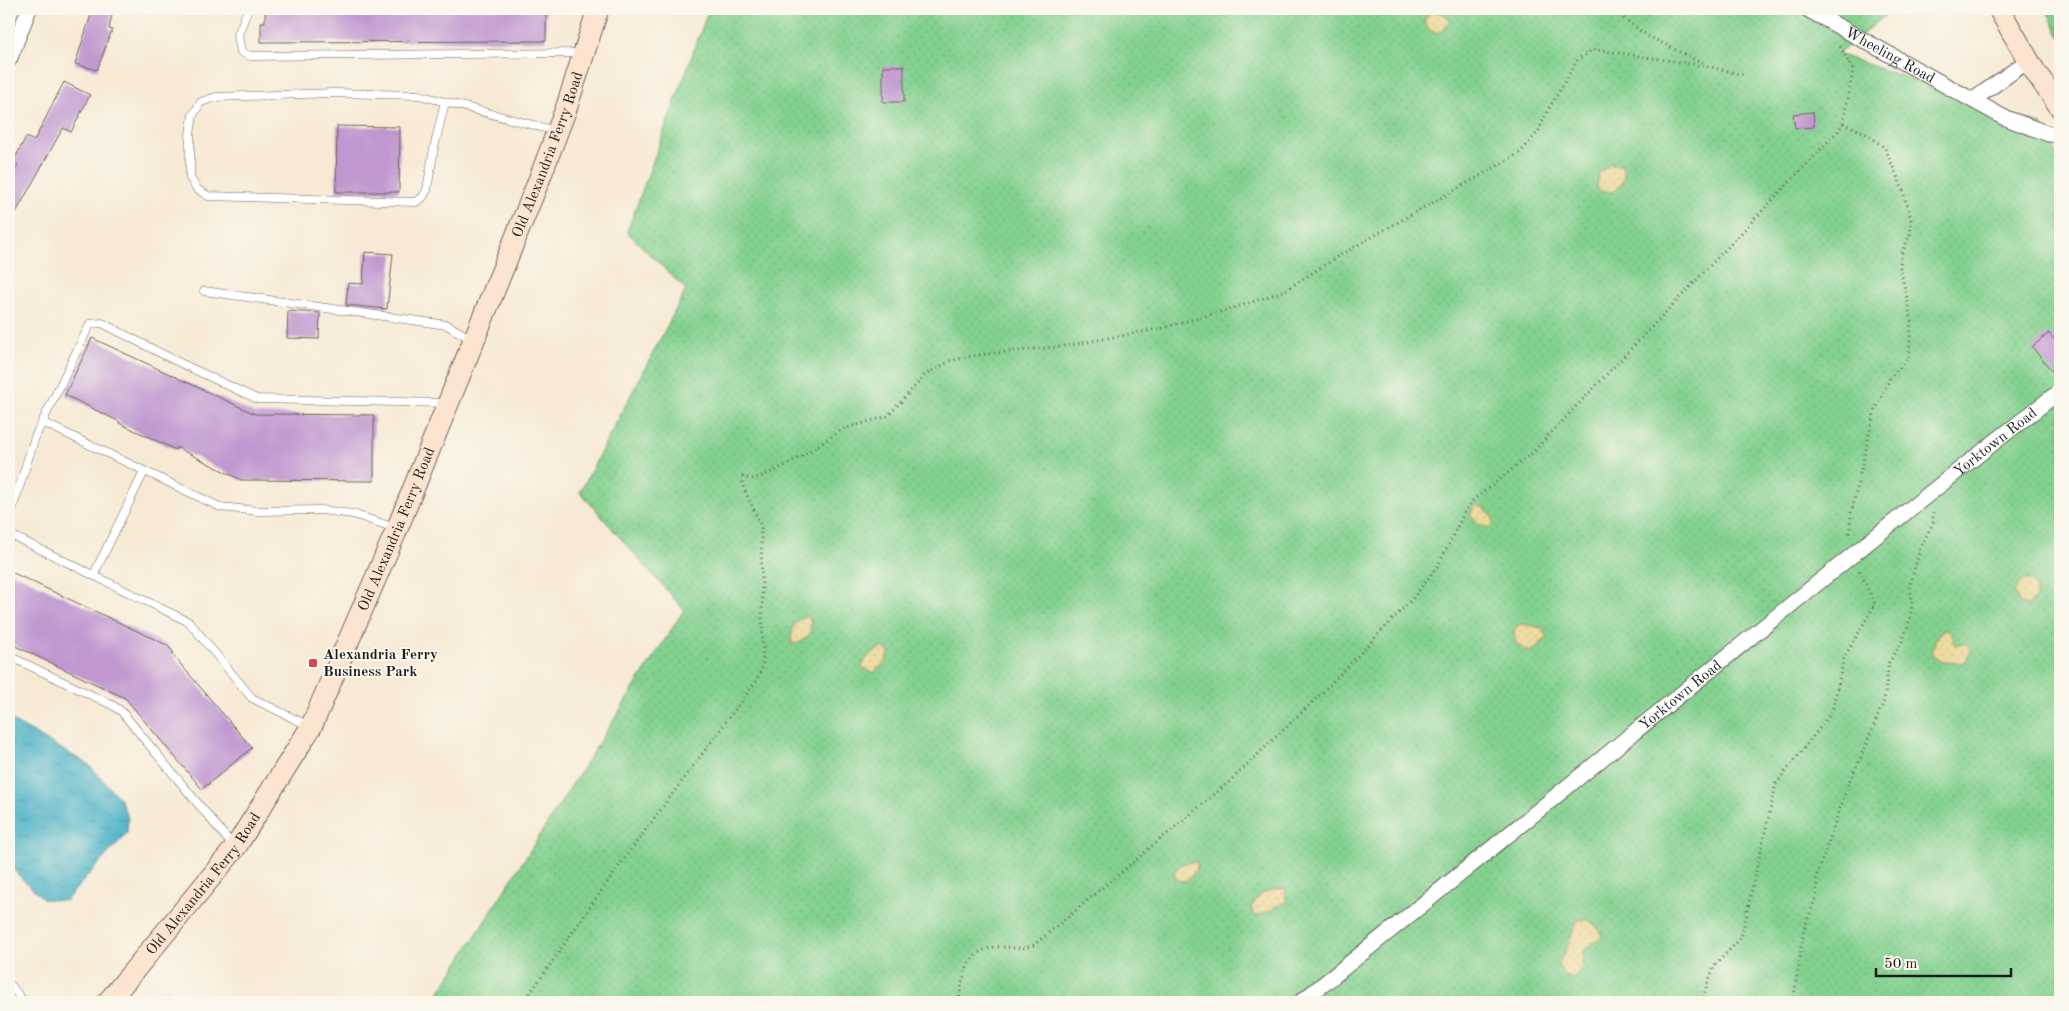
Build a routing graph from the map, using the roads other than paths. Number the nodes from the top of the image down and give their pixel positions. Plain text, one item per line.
1 (30, 9) edge
2 (248, 9) edge
3 (598, 9) edge
4 (1807, 9) edge
5 (1999, 9) edge
6 (584, 53) junction
7 (9, 60) edge
8 (2029, 60) junction
9 (1973, 100) junction
10 (445, 102) junction
11 (2060, 107) edge
12 (557, 131) junction
13 (2060, 134) edge
14 (204, 291) dead end
15 (473, 340) junction
16 (2060, 391) edge
17 (449, 403) junction
18 (42, 422) junction
19 (144, 472) junction
20 (9, 519) edge
21 (397, 529) junction
22 (9, 534) edge
23 (94, 574) junction
24 (9, 656) edge
25 (311, 727) junction
26 (236, 848) junction
27 (9, 983) edge
28 (20, 1001) edge
29 (112, 1001) edge
30 (1301, 1002) edge

1 - 7 street
2 - 6 lane
3 - 6 main road, Old Alexandria Ferry Road
4 - 9 street, Wheeling Road
5 - 8 main road
6 - 12 main road, Old Alexandria Ferry Road
8 - 9 street
8 - 11 main road
9 - 13 street, Wheeling Road
10 - 10 lane
10 - 12 lane
12 - 15 main road, Old Alexandria Ferry Road
14 - 15 lane
15 - 17 main road, Old Alexandria Ferry Road
16 - 30 street, Yorktown Road
17 - 18 lane
17 - 21 main road, Old Alexandria Ferry Road
18 - 19 lane
18 - 20 lane
19 - 21 lane
19 - 23 lane
21 - 25 main road, Old Alexandria Ferry Road
22 - 23 lane
23 - 25 lane
24 - 26 lane
25 - 26 main road, Old Alexandria Ferry Road
26 - 29 main road, Old Alexandria Ferry Road
27 - 28 lane

